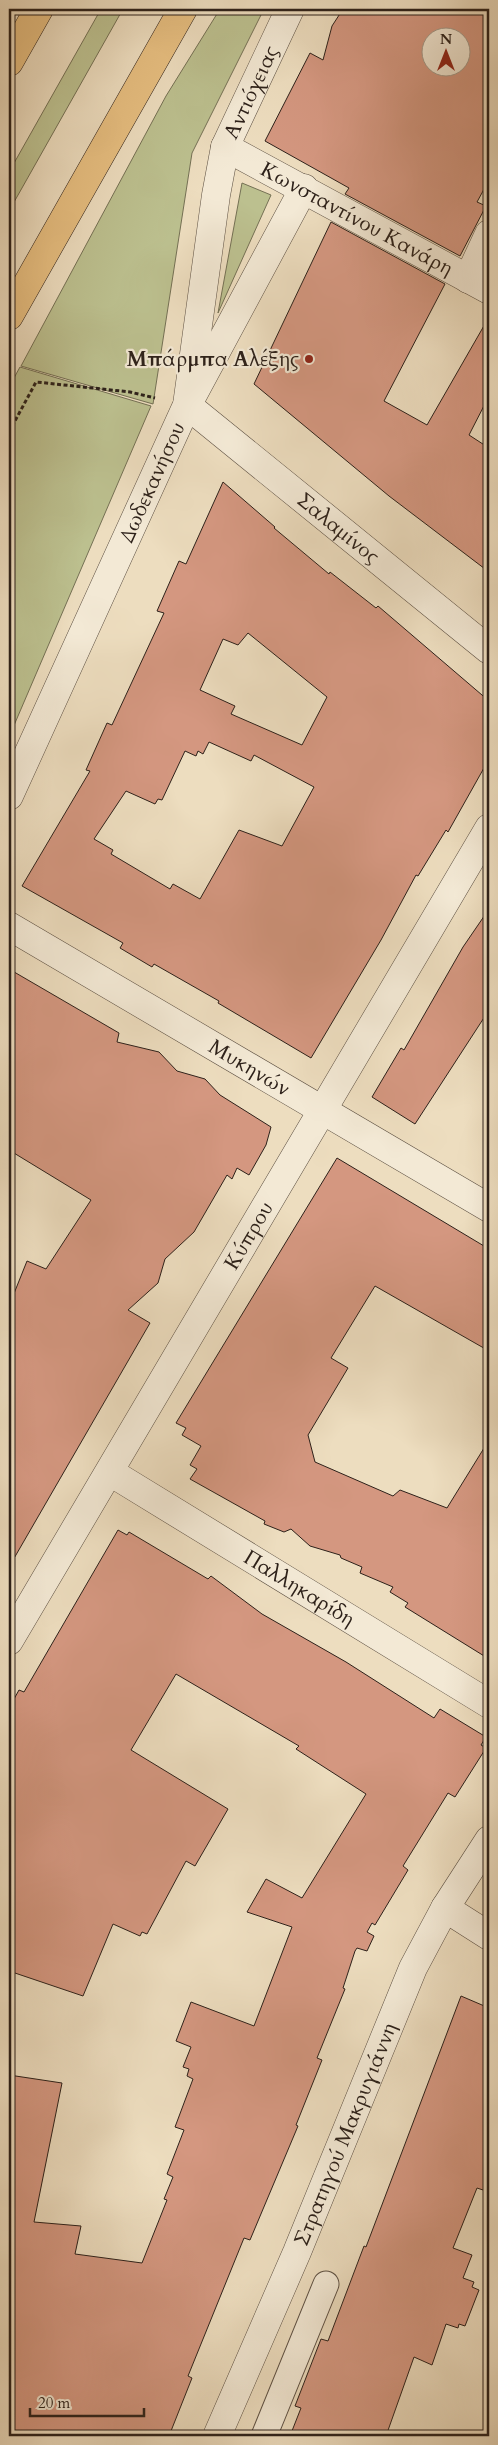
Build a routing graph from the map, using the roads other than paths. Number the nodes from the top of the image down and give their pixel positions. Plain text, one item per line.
1 (39, 9) edge
2 (183, 9) edge
3 (194, 9) edge
4 (290, 9) edge
5 (13, 50) edge
6 (146, 76) junction
7 (225, 147) junction
8 (304, 188) junction
9 (489, 234) edge
10 (479, 284) edge
11 (9, 316) edge
12 (187, 406) junction
13 (489, 650) edge
14 (9, 796) edge
15 (489, 828) edge
16 (9, 926) edge
17 (321, 1111) junction
18 (489, 1208) edge
19 (110, 1472) junction
20 (9, 1641) edge
21 (489, 1704) edge
22 (489, 1840) edge
23 (445, 1908) junction
24 (489, 1936) edge
25 (326, 2284) dead end
26 (217, 2436) edge
27 (264, 2436) edge

1 - 5 highway
2 - 6 highway
3 - 6 highway
4 - 7 street, Αντιόχειας
6 - 11 highway
7 - 8 street, Κωνσταντίνου Κανάρη
7 - 12 street, Δωδεκανήσου
8 - 10 street, Κωνσταντίνου Κανάρη
8 - 12 street
9 - 10 street
12 - 13 street, Σαλαμίνος
12 - 14 street, Δωδεκανήσου
15 - 17 street, Κύπρου
16 - 17 street, Μυκηνών
17 - 18 street, Μυκηνών
17 - 19 street, Κύπρου
19 - 20 street, Κύπρου
19 - 21 street, Παλληκαρίδη
22 - 23 street, Στρατηγού Μακρυγιάννη
23 - 24 street
23 - 26 street, Στρατηγού Μακρυγιάννη
25 - 27 street

